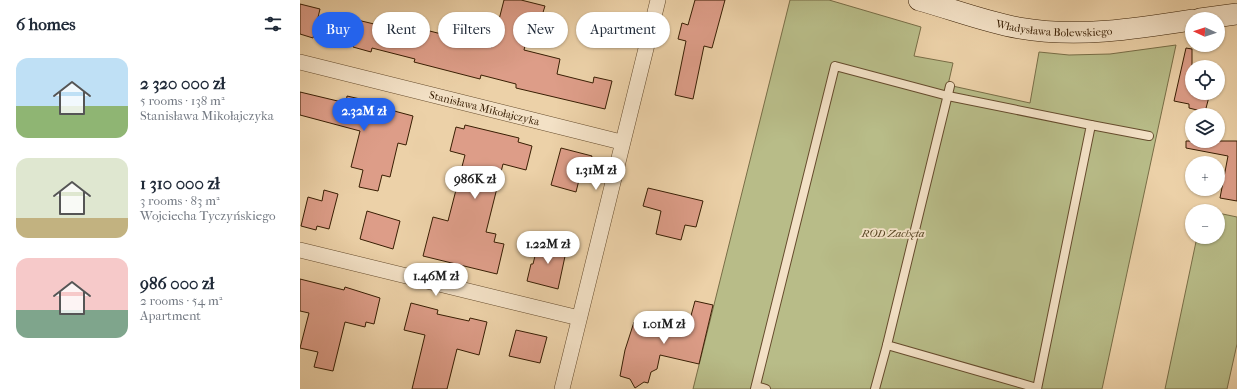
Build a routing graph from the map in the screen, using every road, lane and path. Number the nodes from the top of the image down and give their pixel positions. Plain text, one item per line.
1 (658, 0) edge
2 (919, 0) edge
3 (1237, 14) edge
4 (1225, 16) edge
5 (1185, 21) edge
6 (300, 62) edge
7 (950, 86) dead end
8 (948, 96) junction
9 (1091, 125) junction
10 (1149, 136) dead end
11 (621, 142) junction
12 (300, 250) edge
13 (579, 318) junction
14 (887, 345) junction
15 (756, 388) edge
16 (1037, 388) edge
17 (562, 389) edge
18 (766, 389) edge
19 (875, 389) edge

1 - 11 street
2 - 5 street, Władysława Bolewskiego
3 - 4 street
6 - 11 street, Stanisława Mikołajczyka
7 - 8 lane
8 - 9 lane
8 - 14 lane
8 - 15 lane
9 - 10 lane
9 - 16 lane
11 - 13 street
12 - 13 street
13 - 17 street
14 - 16 lane
14 - 19 lane
15 - 18 lane

